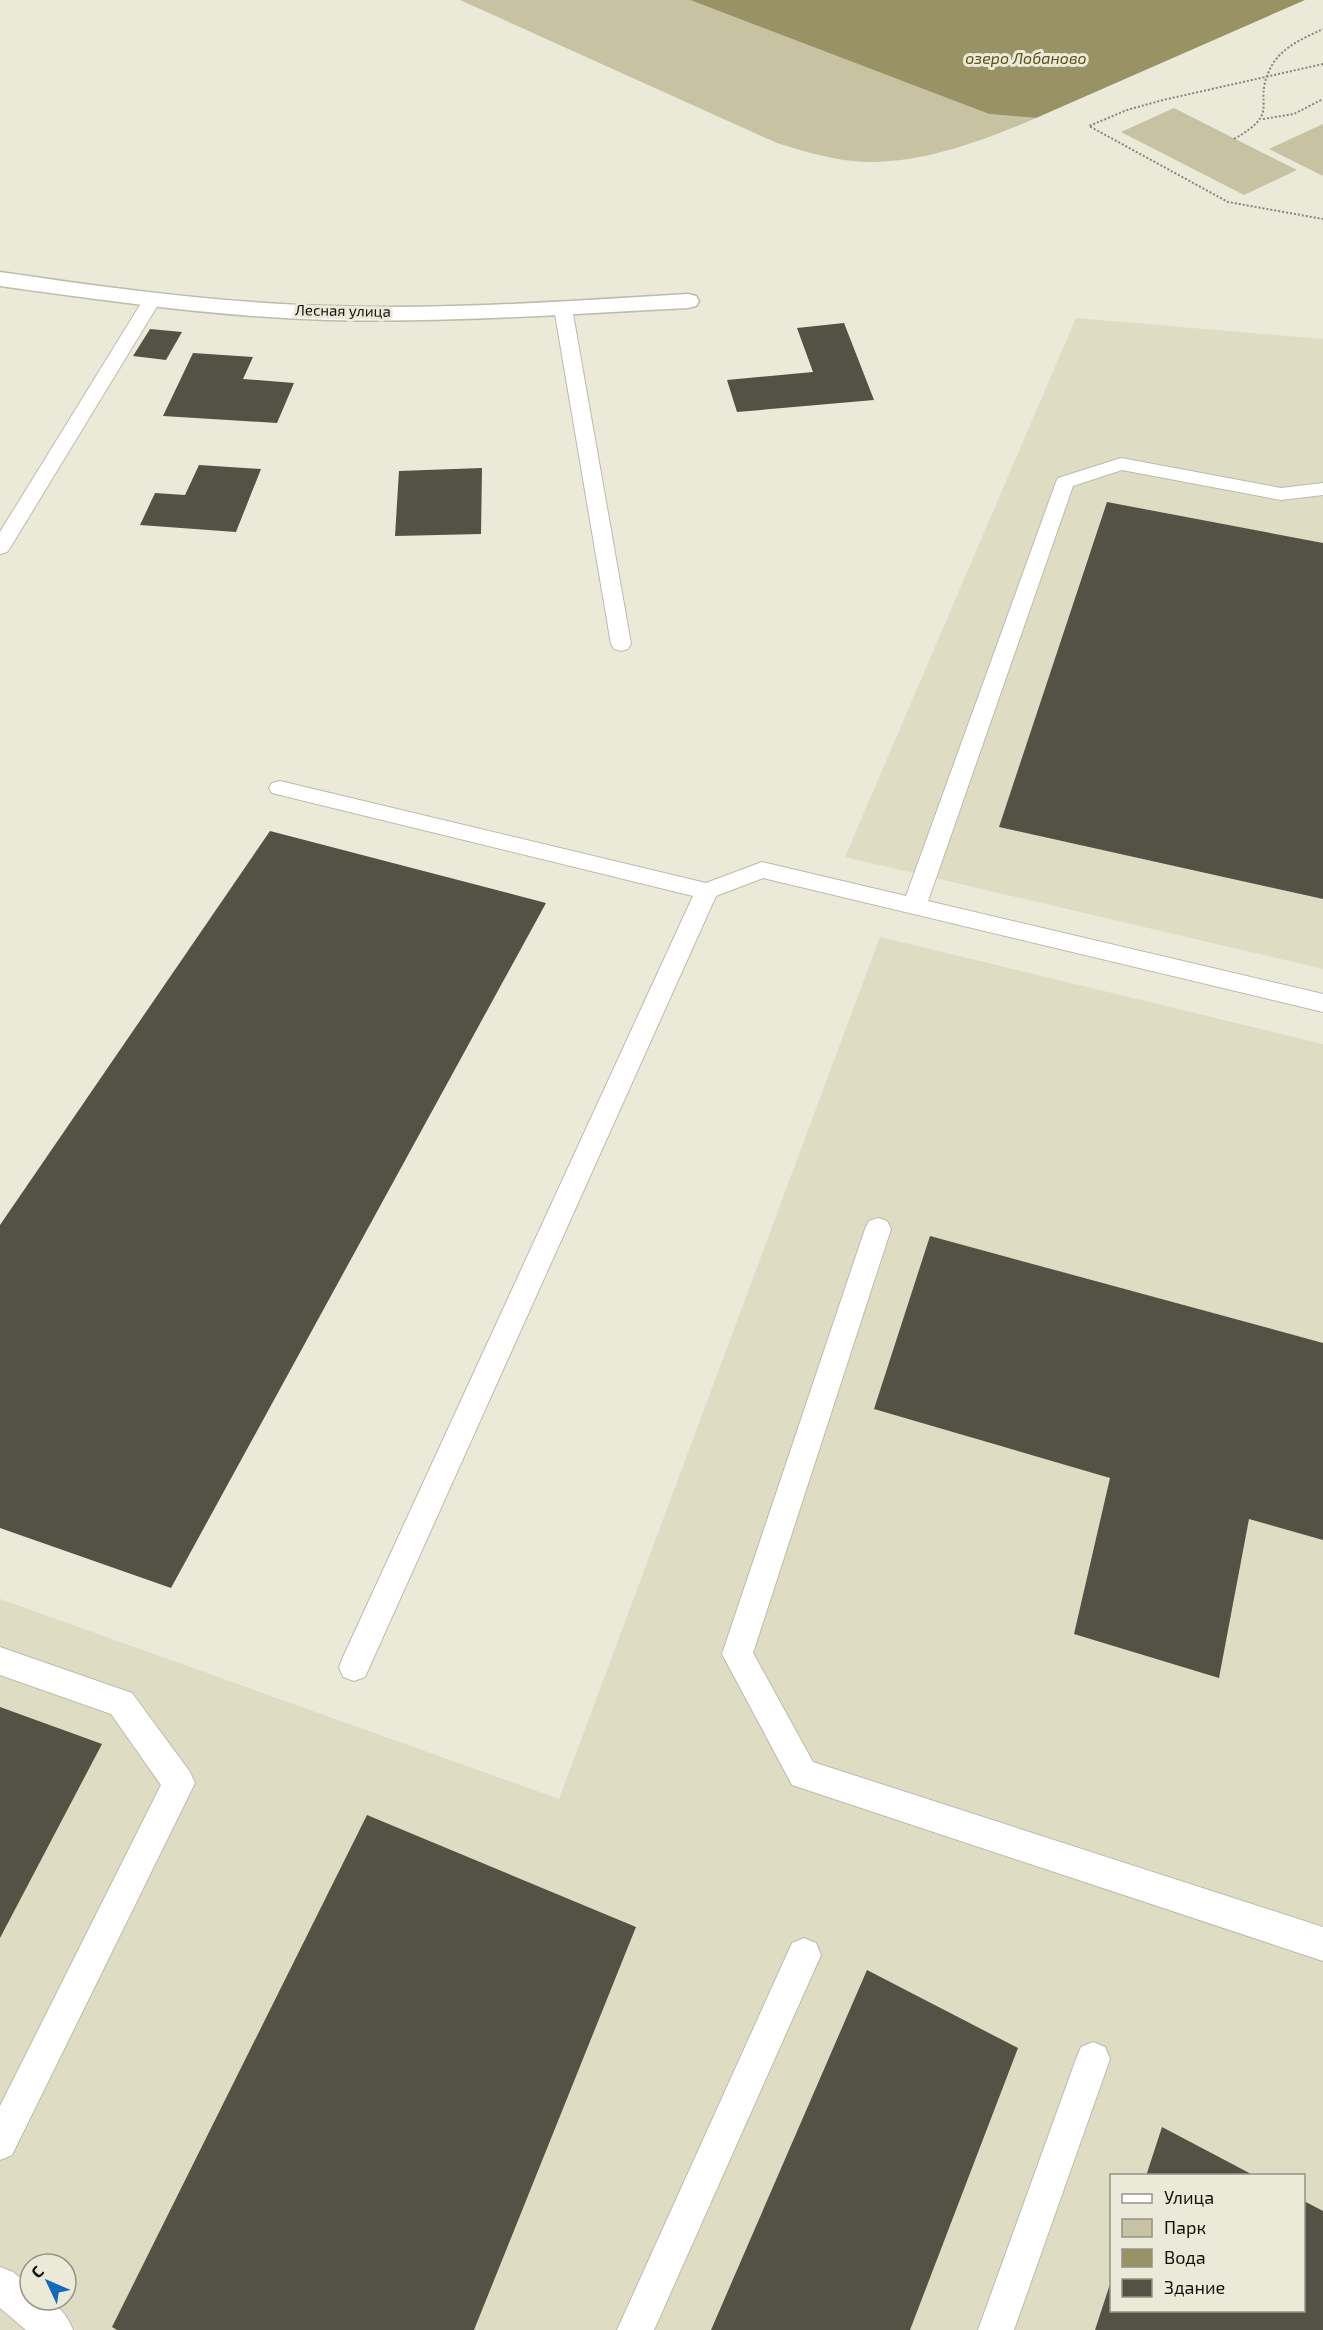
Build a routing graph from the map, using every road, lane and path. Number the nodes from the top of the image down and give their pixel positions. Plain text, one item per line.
1 (1323, 29) edge
2 (1323, 64) edge
3 (1267, 79) junction
4 (1323, 99) edge
5 (1263, 119) junction
6 (1234, 139) dead end
7 (1323, 219) edge
8 (0, 279) edge
9 (152, 300) junction
10 (688, 300) dead end
11 (563, 308) junction
12 (1323, 489) edge
13 (0, 548) edge
14 (621, 644) dead end
15 (280, 788) dead end
16 (707, 891) junction
17 (914, 907) junction
18 (1323, 1003) edge
19 (878, 1229) dead end
20 (0, 1661) edge
21 (354, 1667) dead end
22 (1323, 1944) edge
23 (804, 1955) dead end
24 (1093, 2059) dead end
25 (0, 2143) edge
26 (0, 2284) edge
27 (55, 2330) edge
28 (635, 2330) edge
29 (996, 2330) edge

1 - 3 path
2 - 3 path
3 - 5 path
3 - 7 path
4 - 5 path
5 - 6 path
8 - 9 street, Лесная улица
9 - 11 street, Лесная улица
9 - 13 lane
10 - 11 street, Лесная улица
11 - 14 lane
12 - 17 lane
15 - 16 lane
16 - 17 lane
16 - 21 lane
17 - 18 lane
19 - 22 lane
20 - 25 lane
23 - 28 lane
24 - 29 lane
26 - 27 lane

